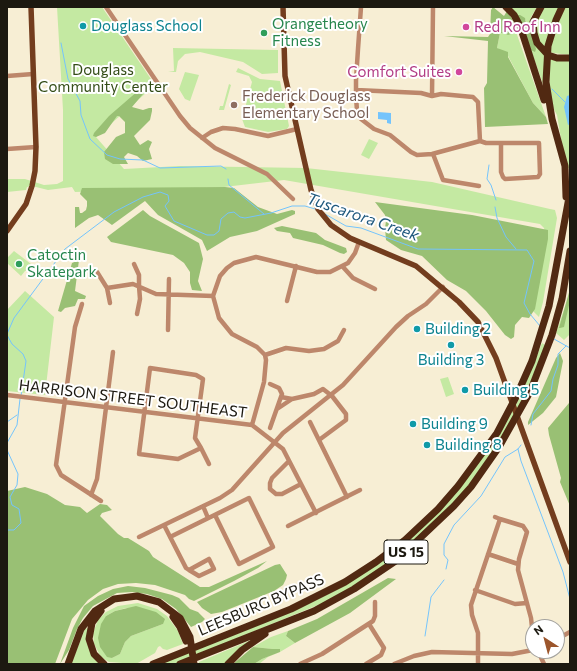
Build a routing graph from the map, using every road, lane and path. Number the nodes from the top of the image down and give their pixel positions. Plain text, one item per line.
1 (31, 7) edge
2 (106, 7) edge
3 (283, 7) edge
4 (361, 7) edge
5 (434, 7) edge
6 (506, 7) edge
7 (541, 7) edge
8 (562, 7) edge
9 (570, 58) edge
10 (33, 74) junction
11 (7, 76) edge
12 (356, 90) junction
13 (432, 96) junction
14 (297, 130) junction
15 (555, 131) junction
16 (202, 138) junction
17 (480, 141) junction
18 (501, 143) junction
19 (36, 147) junction
20 (7, 148) edge
21 (433, 154) junction
22 (478, 186) dead end
23 (570, 192) edge
24 (293, 199) dead end
25 (7, 231) edge
26 (562, 231) junction
27 (359, 242) junction
28 (570, 251) edge
29 (134, 264) dead end
30 (296, 266) junction
31 (343, 267) junction
32 (97, 272) dead end
33 (169, 279) dead end
34 (139, 286) junction
35 (443, 287) junction
36 (107, 288) junction
37 (375, 289) dead end
38 (168, 295) junction
39 (213, 296) junction
40 (288, 301) dead end
41 (110, 303) dead end
42 (82, 304) dead end
43 (137, 314) dead end
44 (168, 330) dead end
45 (344, 330) dead end
46 (113, 352) dead end
47 (265, 355) junction
48 (270, 384) dead end
49 (7, 395) edge
50 (332, 396) junction
51 (281, 397) junction
52 (292, 399) junction
53 (64, 402) junction
54 (105, 407) junction
55 (277, 409) junction
56 (144, 412) junction
57 (198, 418) junction
58 (310, 422) dead end
59 (252, 425) junction
60 (270, 428) dead end
61 (319, 440) junction
62 (275, 442) junction
63 (201, 448) junction
64 (289, 461) junction
65 (209, 464) dead end
66 (301, 484) junction
67 (360, 490) dead end
68 (90, 495) junction
69 (347, 497) junction
70 (101, 502) dead end
71 (203, 506) junction
72 (316, 513) junction
73 (215, 515) junction
74 (494, 517) dead end
75 (208, 518) junction
76 (500, 519) junction
77 (164, 525) junction
78 (288, 526) dead end
79 (139, 537) dead end
80 (170, 537) junction
81 (488, 554) junction
82 (570, 562) edge
83 (518, 564) junction
84 (189, 570) junction
85 (475, 590) junction
86 (375, 602) dead end
87 (527, 603) junction
88 (531, 619) edge
89 (289, 621) junction
90 (369, 624) junction
91 (188, 638) junction
92 (525, 652) edge
93 (478, 653) junction
94 (313, 659) junction
95 (68, 664) edge
96 (104, 664) edge
97 (152, 664) edge
98 (180, 664) edge
99 (190, 664) edge
100 (194, 664) edge
101 (228, 664) edge
102 (300, 664) edge
103 (309, 664) edge
104 (366, 664) edge
105 (394, 664) edge
106 (478, 664) edge

1 - 10 main road
2 - 16 street
3 - 14 main road
4 - 12 street
5 - 13 street
6 - 15 highway
7 - 9 highway
8 - 15 highway
10 - 11 street
10 - 19 main road
12 - 13 street
12 - 21 street
13 - 17 street
14 - 16 street
14 - 27 main road
15 - 26 highway
16 - 24 street
17 - 18 street
17 - 21 street
18 - 18 street
19 - 20 street
19 - 25 main road
21 - 22 street
23 - 26 highway, LEESBURG BYPASS / US 15
26 - 97 highway, LEESBURG BYPASS / US 15
27 - 31 street
27 - 35 main road
28 - 89 highway, LEESBURG BYPASS / US 15
29 - 34 street
30 - 31 street
30 - 39 street
30 - 40 street
31 - 37 street
32 - 36 street
33 - 38 street
34 - 36 street
34 - 38 street
34 - 43 street
35 - 50 street
35 - 82 main road
36 - 41 street
38 - 39 street
38 - 44 street
39 - 47 street
42 - 53 street
45 - 47 street
46 - 54 street
47 - 59 street
48 - 51 street
49 - 53 street, HARRISON STREET SOUTHEAST
50 - 52 street
50 - 61 street
50 - 62 street
51 - 52 street
51 - 55 street
52 - 55 street
53 - 54 street, HARRISON STREET SOUTHEAST
53 - 68 street
54 - 56 street, HARRISON STREET SOUTHEAST
54 - 68 street
55 - 60 street
56 - 57 street, HARRISON STREET SOUTHEAST
56 - 57 street
56 - 63 street
57 - 59 street, HARRISON STREET SOUTHEAST
57 - 63 street
58 - 61 street
59 - 62 street, HARRISON STREET SOUTHEAST
61 - 69 street
62 - 64 street, HARRISON STREET SOUTHEAST
62 - 71 street
63 - 65 street
64 - 66 street, HARRISON STREET SOUTHEAST
64 - 66 street
66 - 72 street, HARRISON STREET SOUTHEAST
67 - 69 street
68 - 70 street
69 - 72 street
71 - 75 street
71 - 77 street
72 - 78 street
73 - 73 street
73 - 75 street
74 - 76 street
75 - 80 street
76 - 81 street
76 - 83 street
77 - 79 street
77 - 80 street
80 - 84 street
81 - 83 street
81 - 85 street
83 - 87 street
84 - 84 street
85 - 87 street
85 - 93 street
86 - 90 street
87 - 88 street
89 - 98 highway, LEESBURG BYPASS / US 15
89 - 101 highway
90 - 94 street
90 - 104 street
91 - 95 highway
91 - 96 highway
91 - 99 highway
91 - 100 highway
92 - 93 street
93 - 105 street
93 - 106 street
94 - 102 street
94 - 103 street

